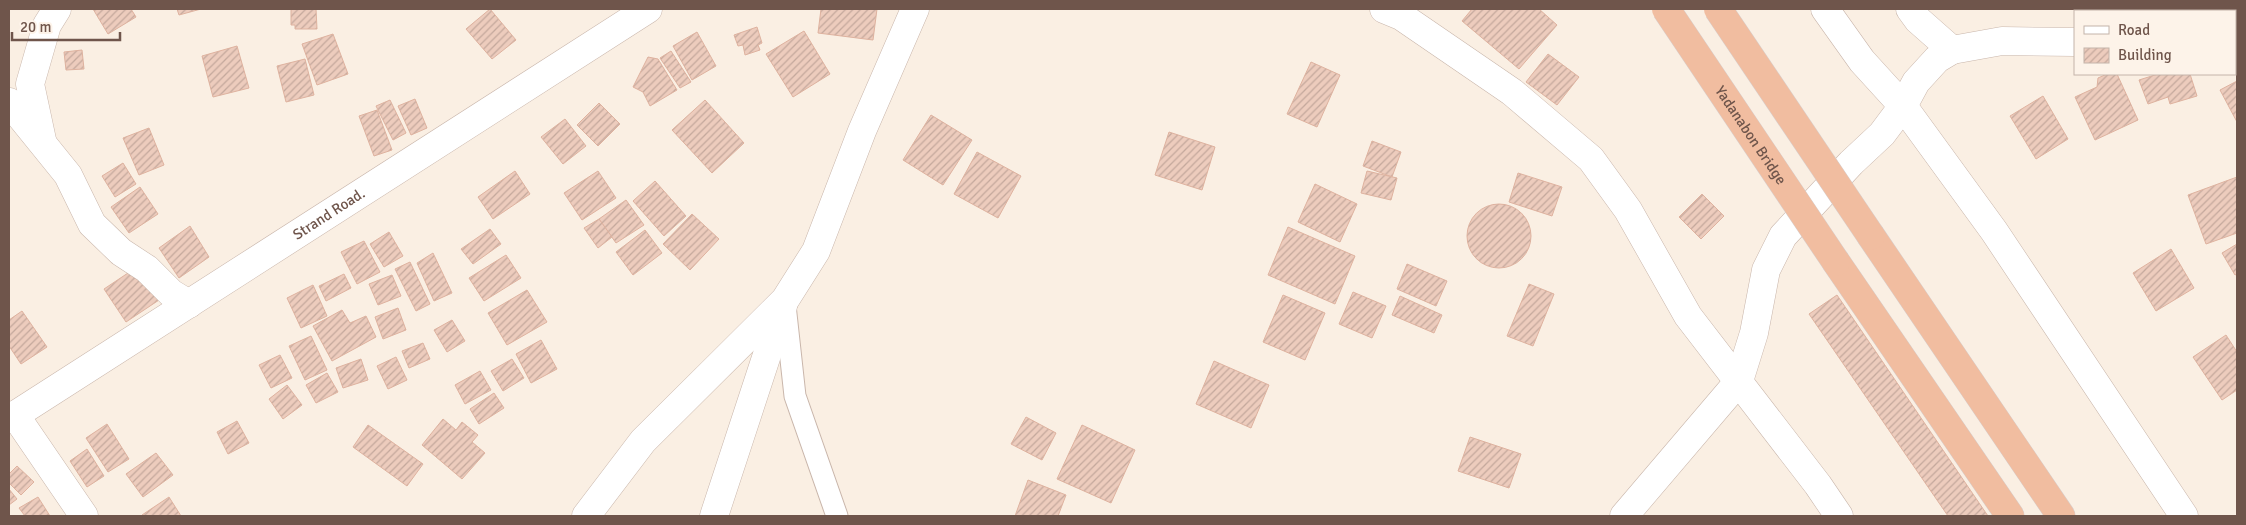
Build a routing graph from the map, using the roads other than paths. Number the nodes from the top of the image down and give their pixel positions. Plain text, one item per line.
1 (57, 9) edge
2 (648, 9) edge
3 (915, 9) edge
4 (1384, 9) edge
5 (1666, 9) edge
6 (1718, 9) edge
7 (1825, 9) edge
8 (1910, 9) edge
9 (2074, 42) edge
10 (1952, 50) junction
11 (9, 102) edge
12 (1903, 106) junction
13 (43, 144) junction
14 (784, 300) junction
15 (189, 304) junction
16 (1739, 381) junction
17 (12, 417) edge
18 (84, 516) edge
19 (586, 516) edge
20 (714, 516) edge
21 (837, 516) edge
22 (1624, 516) edge
23 (1839, 516) edge
24 (2010, 516) edge
25 (2061, 516) edge
26 (2184, 516) edge

1 - 13 street
2 - 15 street, Strand Road.
3 - 14 street
4 - 16 street
5 - 24 highway, Yadanabon Bridge, bridge
6 - 25 highway, bridge
7 - 12 street
8 - 10 street
9 - 10 street
10 - 12 street
11 - 13 street
12 - 16 street
12 - 26 street
13 - 15 street
14 - 19 street
14 - 20 street
14 - 21 lane
15 - 17 street, Strand Road.
16 - 22 street
16 - 23 street
17 - 18 street

